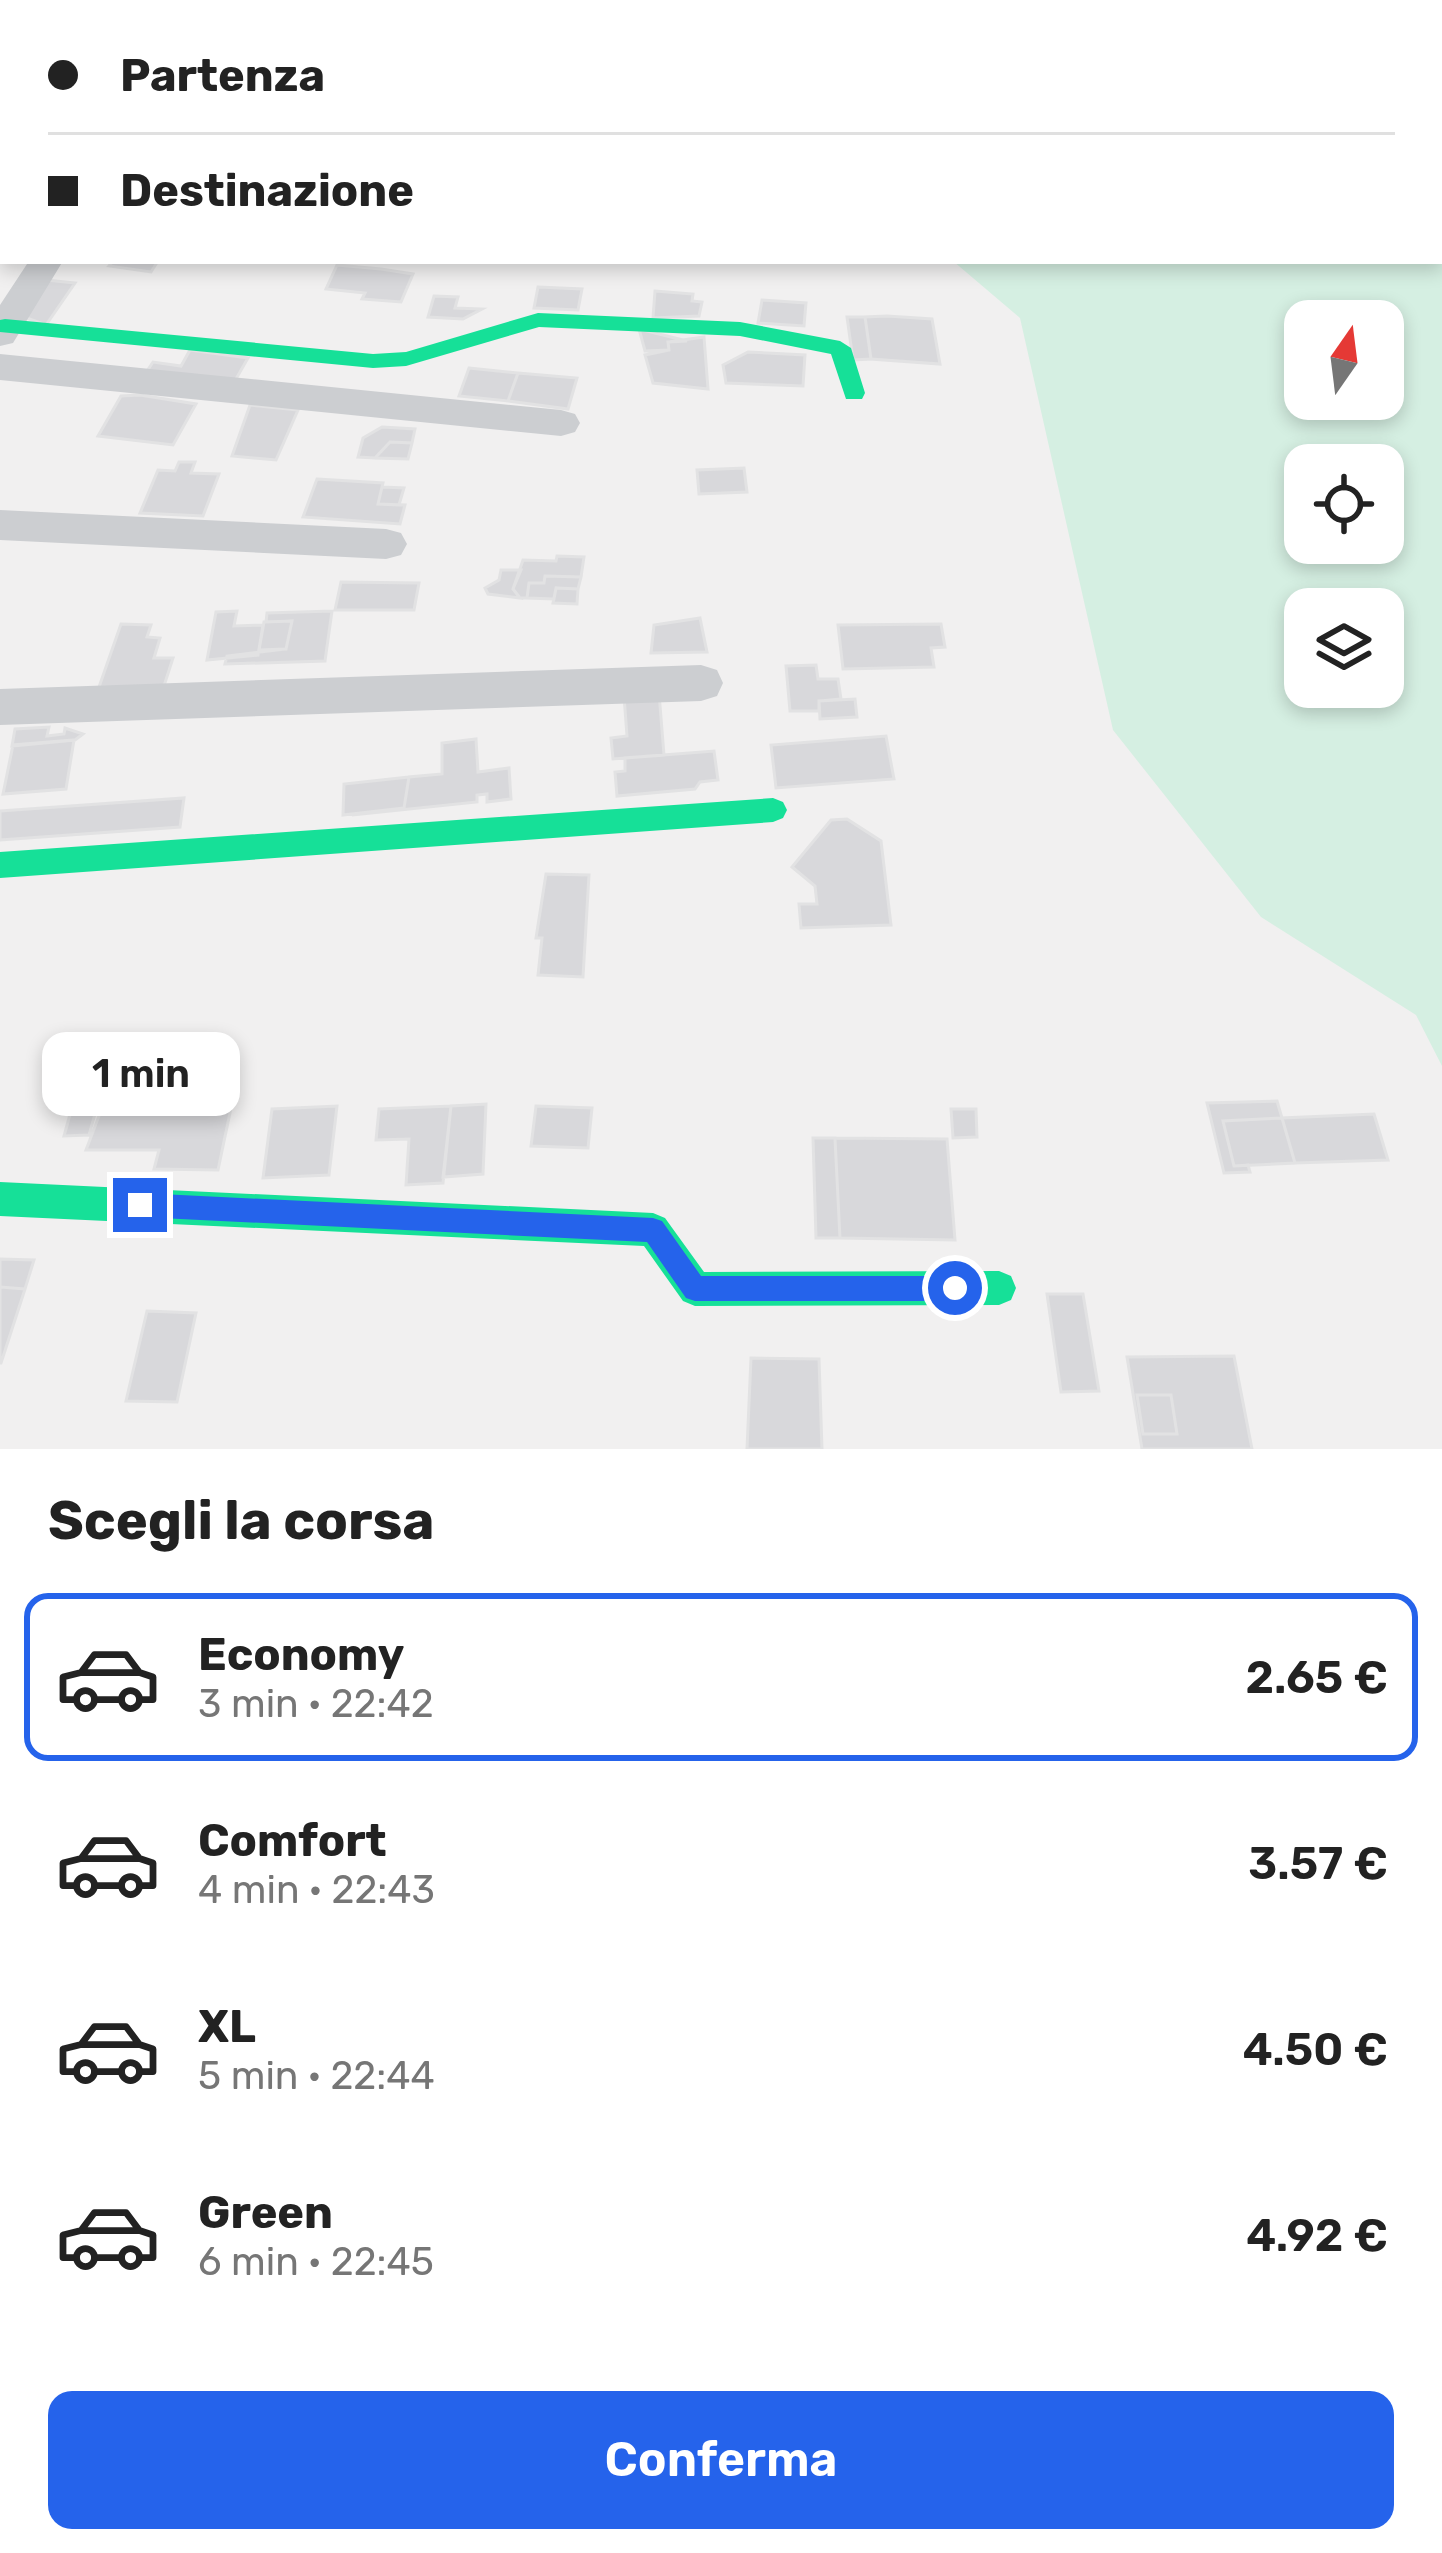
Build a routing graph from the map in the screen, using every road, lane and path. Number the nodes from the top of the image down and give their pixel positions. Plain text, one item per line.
1 (44, 264) edge
2 (2, 330) edge
3 (0, 367) edge
4 (854, 394) dead end
5 (561, 423) dead end
6 (0, 524) edge
7 (386, 544) dead end
8 (701, 683) dead end
9 (0, 707) edge
10 (773, 810) dead end
11 (0, 865) edge
12 (0, 1198) edge
13 (998, 1288) dead end

1 - 2 street
2 - 4 street
3 - 5 street
6 - 7 street
8 - 9 street
10 - 11 street
12 - 13 street

